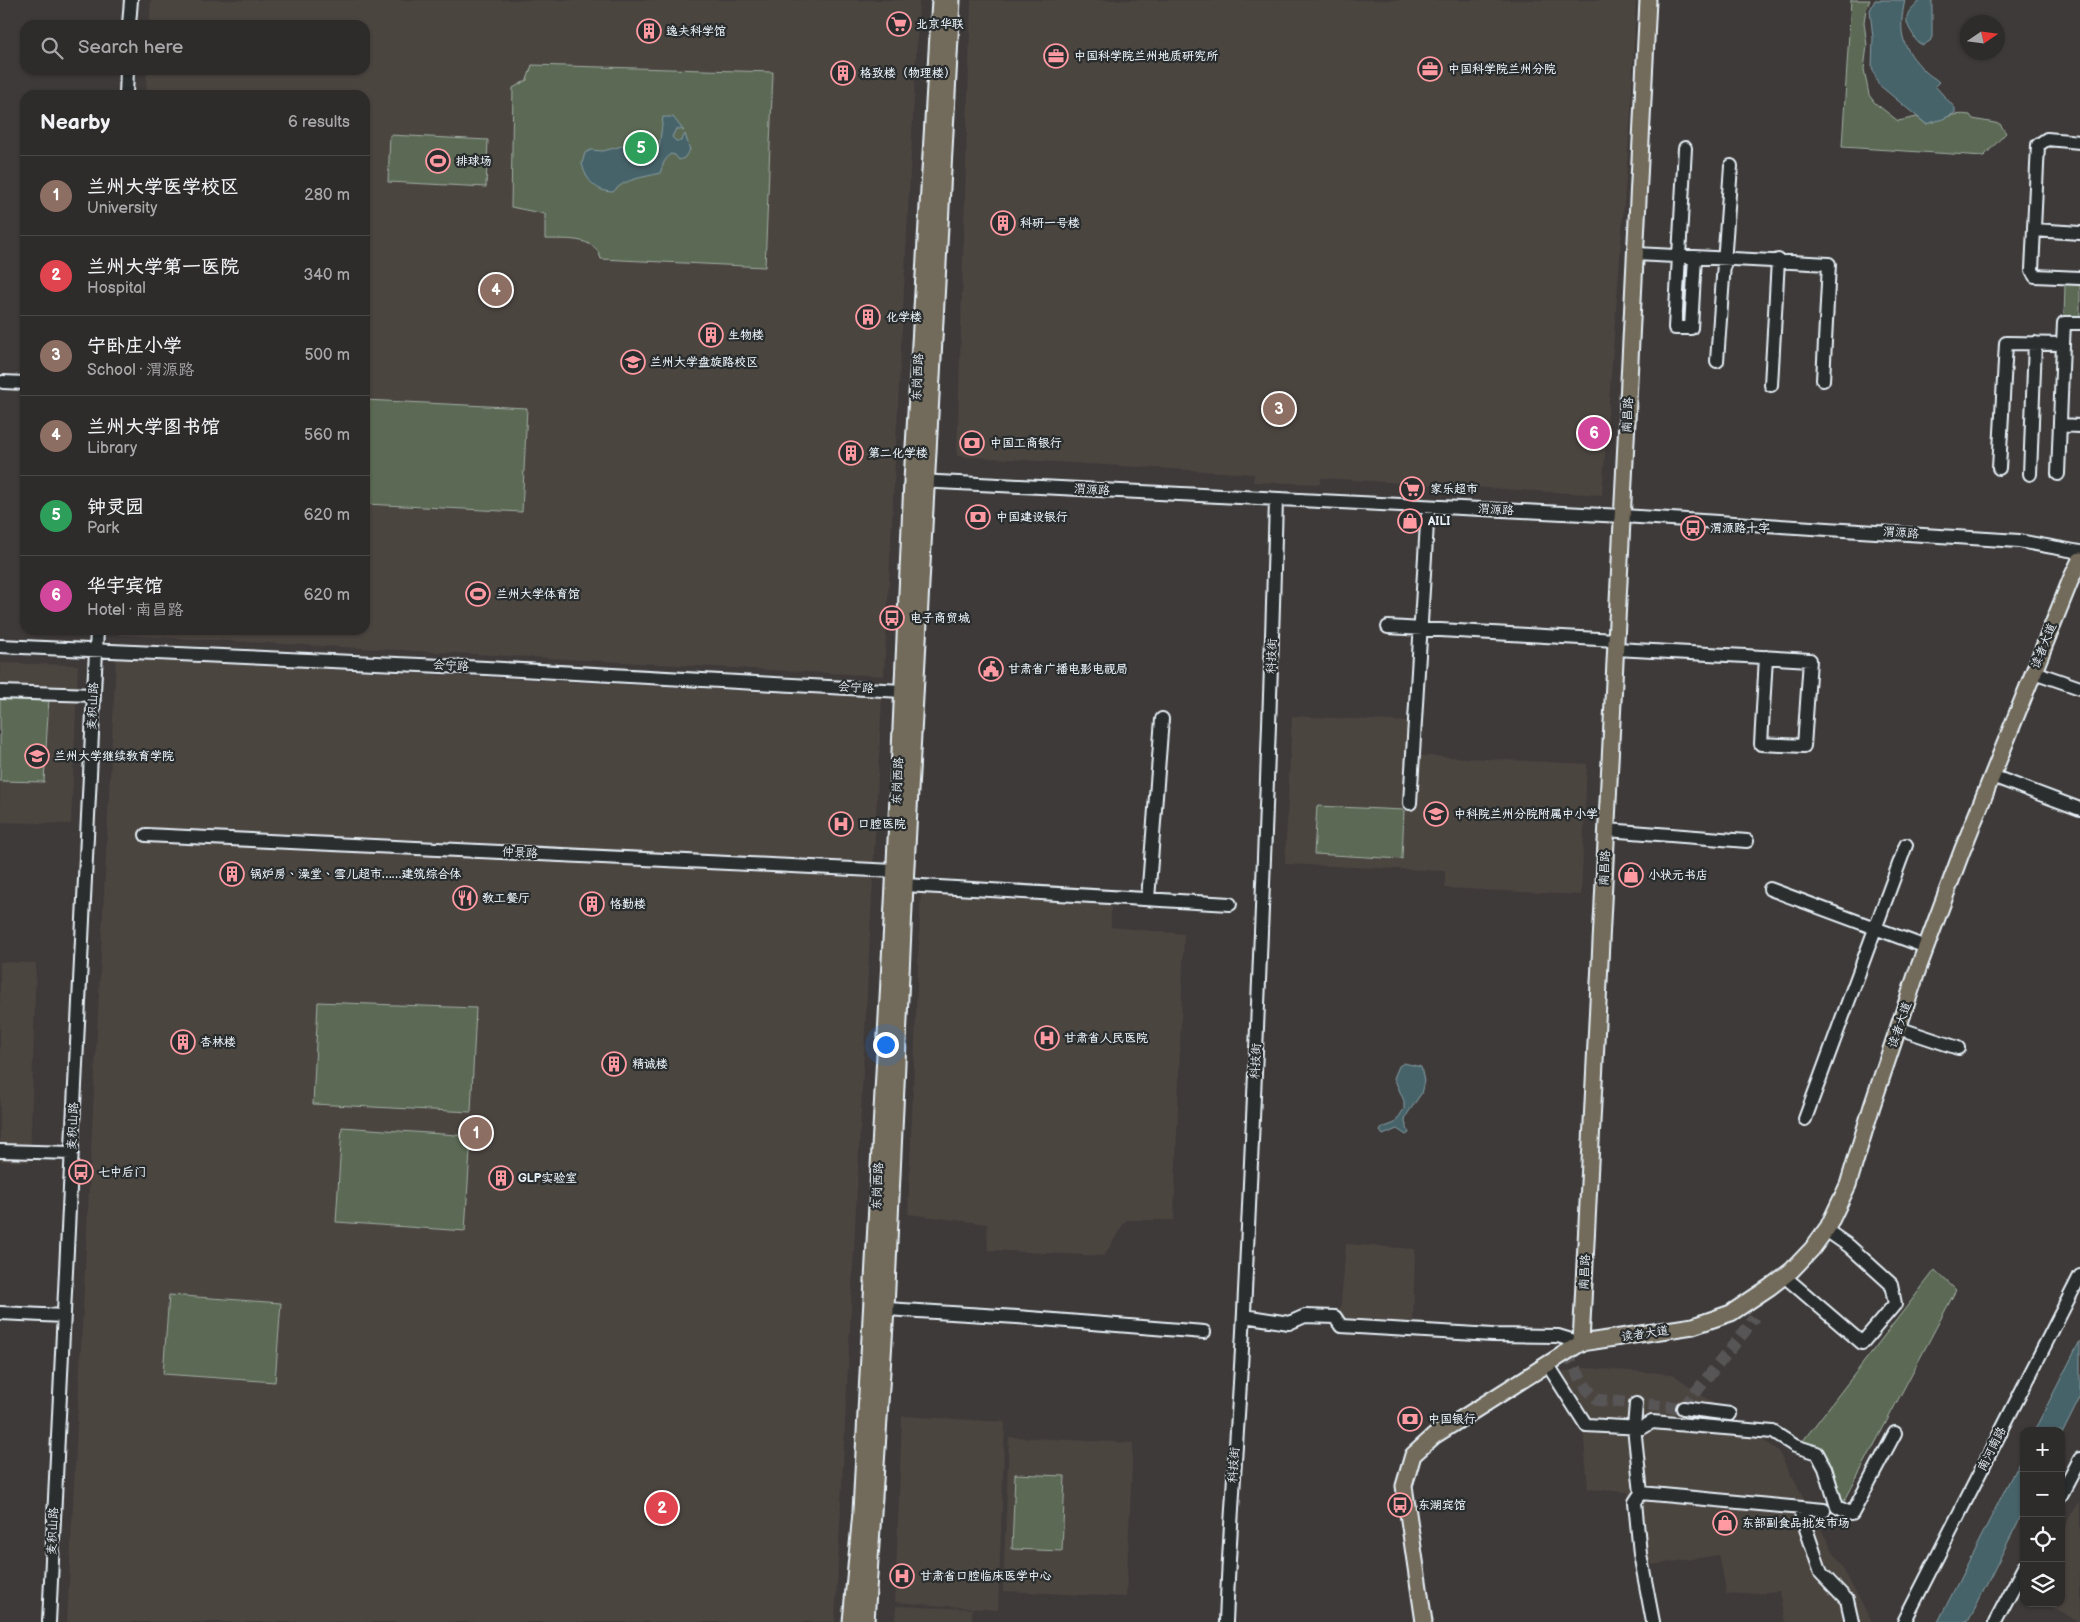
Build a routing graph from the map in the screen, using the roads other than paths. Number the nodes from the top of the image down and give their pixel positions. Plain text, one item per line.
1 (131, 0) edge
2 (940, 0) edge
3 (952, 0) edge
4 (1648, 0) edge
5 (129, 20) edge
6 (127, 75) edge
7 (126, 90) edge
8 (2080, 142) edge
9 (1685, 148) dead end
10 (1731, 166) dead end
11 (2034, 230) junction
12 (2080, 233) edge
13 (1636, 254) junction
14 (1679, 256) junction
15 (1695, 256) junction
16 (1724, 258) junction
17 (1778, 260) junction
18 (2080, 278) edge
19 (2080, 323) edge
20 (2035, 343) junction
21 (2063, 344) junction
22 (1717, 361) dead end
23 (1823, 380) dead end
24 (3, 382) dead end
25 (20, 383) edge
26 (1771, 385) dead end
27 (2060, 425) junction
28 (2080, 426) edge
29 (1998, 468) dead end
30 (2030, 474) dead end
31 (2058, 474) dead end
32 (912, 481) junction
33 (928, 481) junction
34 (1276, 499) junction
35 (1428, 507) junction
36 (1623, 516) junction
37 (2080, 552) edge
38 (2080, 560) edge
39 (1388, 627) dead end
40 (1421, 629) junction
41 (97, 635) edge
42 (1616, 644) junction
43 (0, 646) edge
44 (96, 650) junction
45 (1766, 657) junction
46 (2034, 672) junction
47 (2080, 688) edge
48 (902, 691) junction
49 (0, 692) edge
50 (94, 695) junction
51 (1162, 719) dead end
52 (1992, 776) junction
53 (1410, 803) dead end
54 (2080, 809) edge
55 (1607, 830) junction
56 (146, 836) dead end
57 (1747, 841) dead end
58 (1906, 845) dead end
59 (894, 871) junction
60 (905, 885) junction
61 (1770, 890) dead end
62 (1148, 899) junction
63 (1230, 904) dead end
64 (1874, 928) junction
65 (1926, 948) junction
66 (1898, 1028) junction
67 (1958, 1048) dead end
68 (1805, 1119) dead end
69 (0, 1151) edge
70 (72, 1153) junction
71 (1826, 1230) junction
72 (1784, 1276) junction
73 (2080, 1276) edge
74 (886, 1309) junction
75 (0, 1313) edge
76 (64, 1316) junction
77 (1244, 1316) junction
78 (1204, 1332) dead end
79 (1581, 1343) junction
80 (1548, 1364) junction
81 (1636, 1404) dead end
82 (1682, 1408) dead end
83 (1730, 1414) dead end
84 (1634, 1428) junction
85 (1895, 1433) dead end
86 (2080, 1459) edge
87 (2065, 1487) edge
88 (1638, 1497) junction
89 (1799, 1508) junction
90 (1824, 1510) dead end
91 (2020, 1575) edge
92 (49, 1622) edge
93 (851, 1622) edge
94 (866, 1622) edge
95 (1226, 1622) edge
96 (1424, 1622) edge
97 (1653, 1622) edge
98 (1852, 1622) edge
99 (1904, 1622) edge
100 (1996, 1622) edge

1 - 5 street
2 - 32 main road, 东岗西路
3 - 33 main road, 东岗西路
4 - 13 main road, 南昌路
6 - 7 street
8 - 11 street
9 - 14 street
10 - 16 street
11 - 12 street
11 - 18 street
13 - 14 street
13 - 36 main road, 南昌路
14 - 15 street
14 - 15 street
15 - 16 street
16 - 17 street
16 - 22 street
17 - 23 street
17 - 26 street
19 - 21 street
20 - 21 street
20 - 29 street
20 - 30 street
21 - 27 street
24 - 25 street
27 - 28 street
27 - 31 street
32 - 33 street, 渭源路
32 - 48 main road, 东岗西路
33 - 34 street, 渭源路
33 - 60 main road, 东岗西路
34 - 35 street, 渭源路
34 - 77 street, 科技街
35 - 36 street, 渭源路
35 - 40 street
36 - 37 street, 渭源路
36 - 42 main road, 南昌路
38 - 46 main road, 读者大道
39 - 40 street
40 - 42 street
40 - 53 street
41 - 44 street, 麦积山路
42 - 45 street
42 - 55 main road, 南昌路
43 - 44 street, 会宁路
44 - 48 street, 会宁路
44 - 50 street, 麦积山路
45 - 45 street
46 - 47 street
46 - 52 main road, 读者大道
48 - 59 main road, 东岗西路
49 - 50 street
50 - 70 street, 麦积山路
51 - 62 street
52 - 54 street
52 - 65 main road, 读者大道
55 - 57 street
55 - 79 main road, 南昌路
56 - 59 street, 仲景路
58 - 64 street
59 - 93 main road, 东岗西路
60 - 62 street
60 - 74 main road, 东岗西路
61 - 64 street
62 - 63 street
64 - 65 street
64 - 68 street
65 - 66 main road, 读者大道
66 - 67 street
66 - 71 main road, 读者大道
69 - 70 street
70 - 76 street, 麦积山路
71 - 72 main road, 读者大道
71 - 72 street
72 - 79 main road, 读者大道
73 - 99 street, 南河南路
74 - 78 street
74 - 94 main road, 东岗西路
75 - 76 street
76 - 92 street, 麦积山路
77 - 79 street
77 - 95 street, 科技街
79 - 80 main road
80 - 84 street
80 - 96 main road
81 - 84 street
82 - 83 street
84 - 85 street
84 - 88 street
86 - 87 street
88 - 89 street
88 - 97 street
89 - 90 street
89 - 98 street
91 - 100 street

